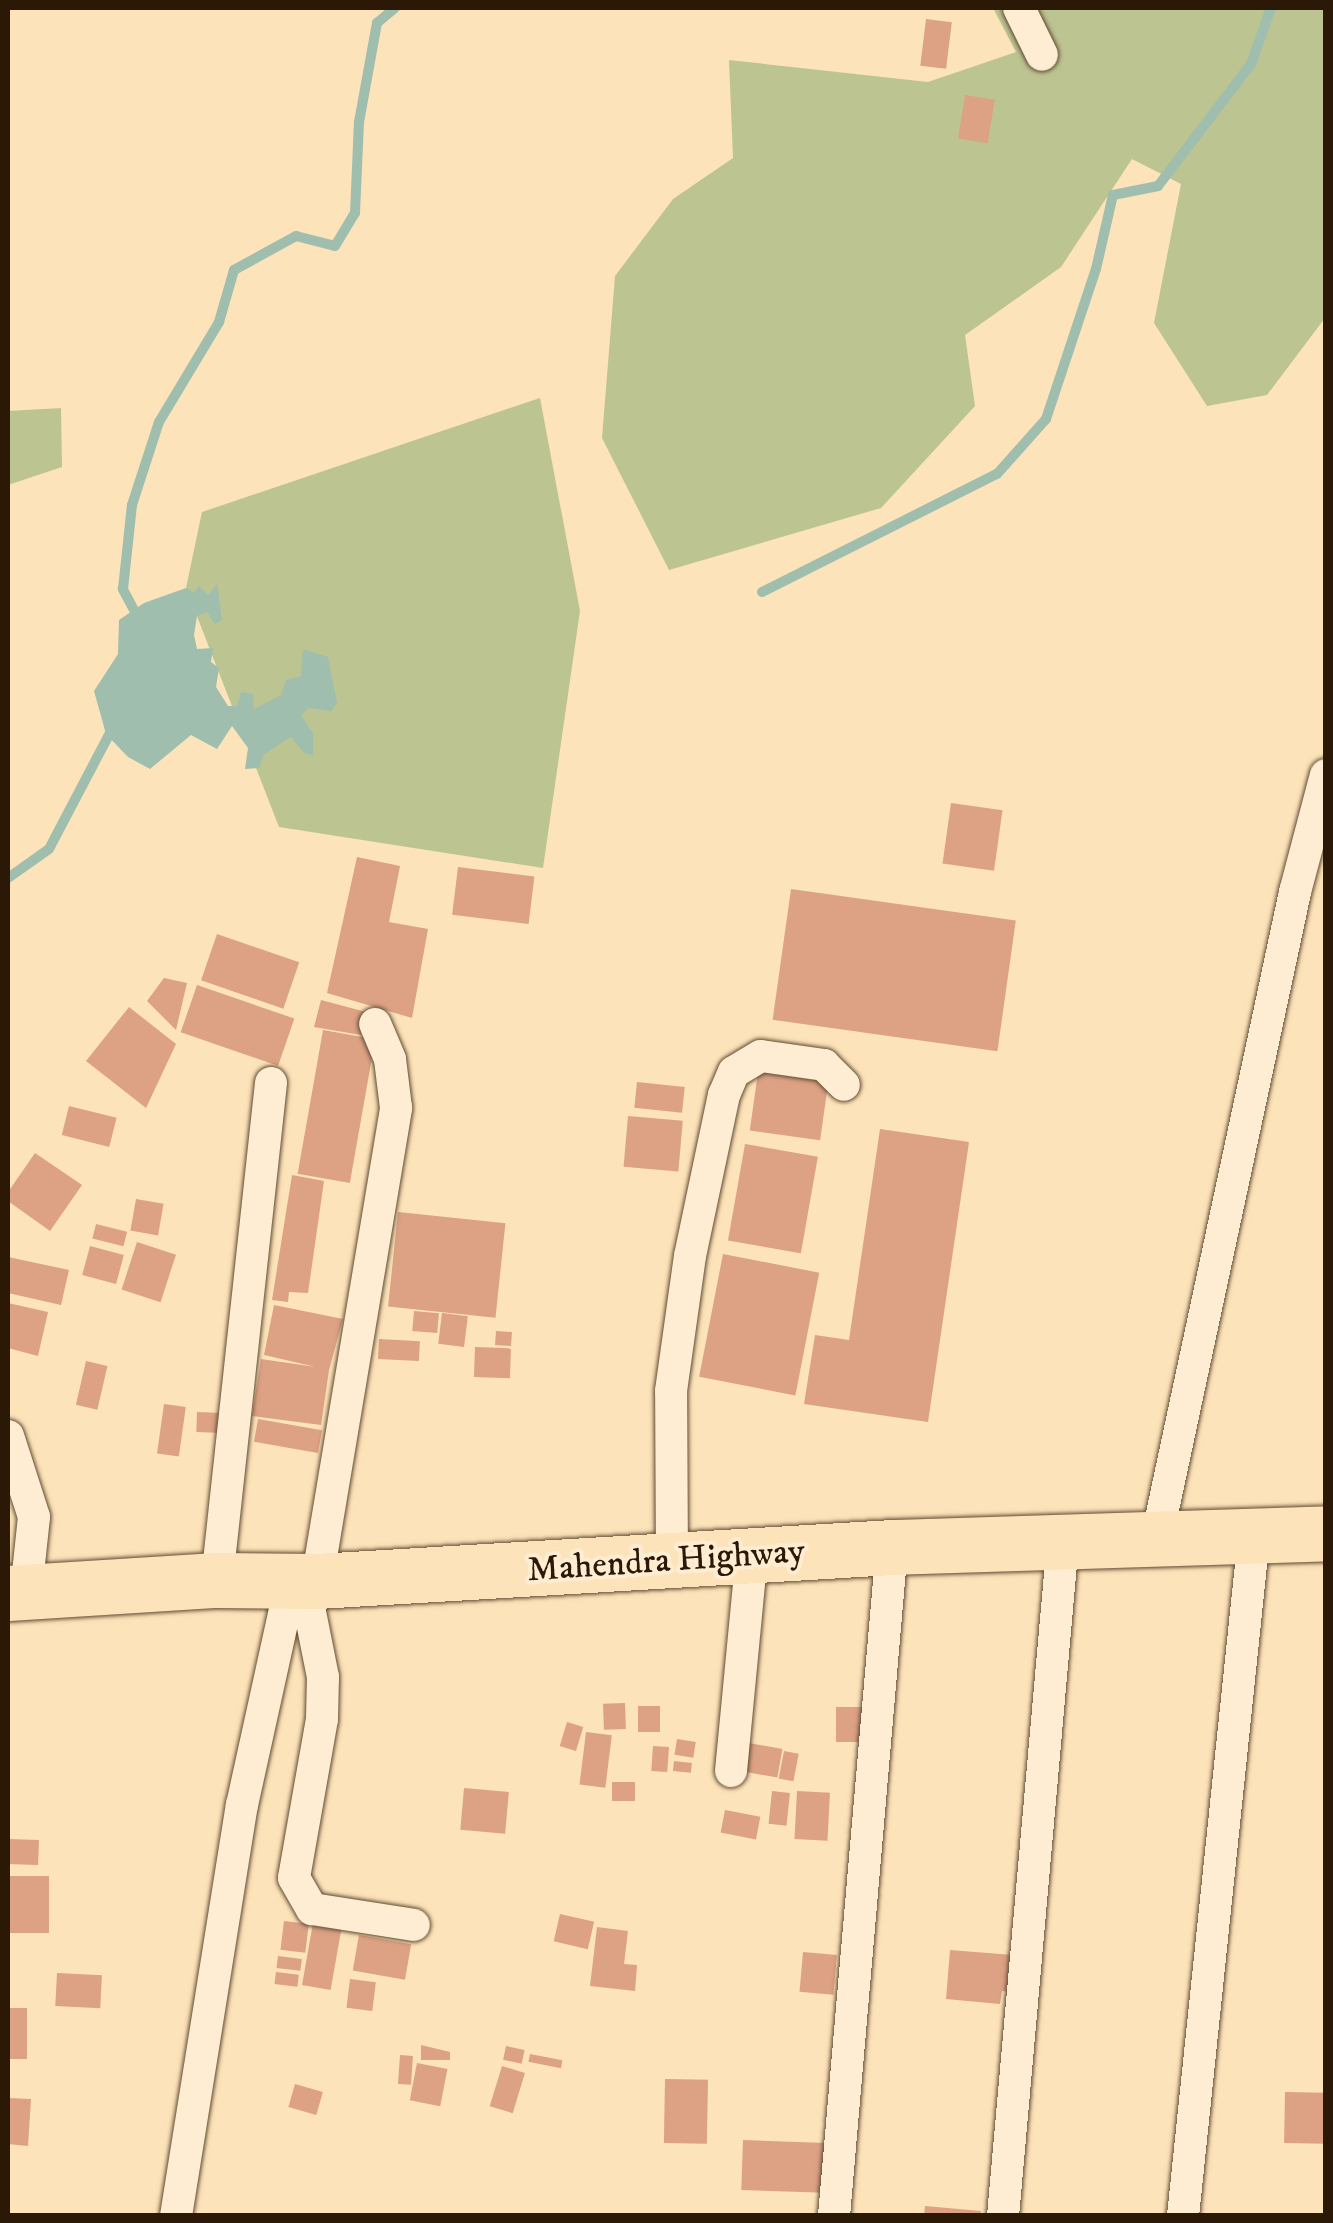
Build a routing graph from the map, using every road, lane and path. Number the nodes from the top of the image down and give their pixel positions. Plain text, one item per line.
1 (1019, 8) edge
2 (1042, 55) dead end
3 (1326, 775) edge
4 (375, 1024) dead end
5 (271, 1083) dead end
6 (844, 1085) dead end
7 (8, 1436) edge
8 (1326, 1533) edge
9 (1254, 1536) junction
10 (1157, 1537) junction
11 (1064, 1541) junction
12 (892, 1547) junction
13 (752, 1554) junction
14 (672, 1562) junction
15 (218, 1580) junction
16 (304, 1582) junction
17 (13, 1600) edge
18 (731, 1770) dead end
19 (414, 1925) dead end
20 (176, 2216) edge
21 (834, 2216) edge
22 (1003, 2216) edge
23 (1183, 2216) edge

1 - 2 street
3 - 10 street
4 - 16 street
5 - 15 street
6 - 14 street
7 - 17 street
8 - 9 highway, Mahendra Highway
9 - 10 highway, Mahendra Highway
9 - 23 street
10 - 11 highway, Mahendra Highway
11 - 12 highway, Mahendra Highway
11 - 22 street
12 - 13 highway, Mahendra Highway
12 - 21 street
13 - 14 highway, Mahendra Highway
13 - 18 street
14 - 16 highway, Mahendra Highway
15 - 16 highway, Mahendra Highway
15 - 17 highway, Mahendra Highway
16 - 19 street
16 - 20 street

